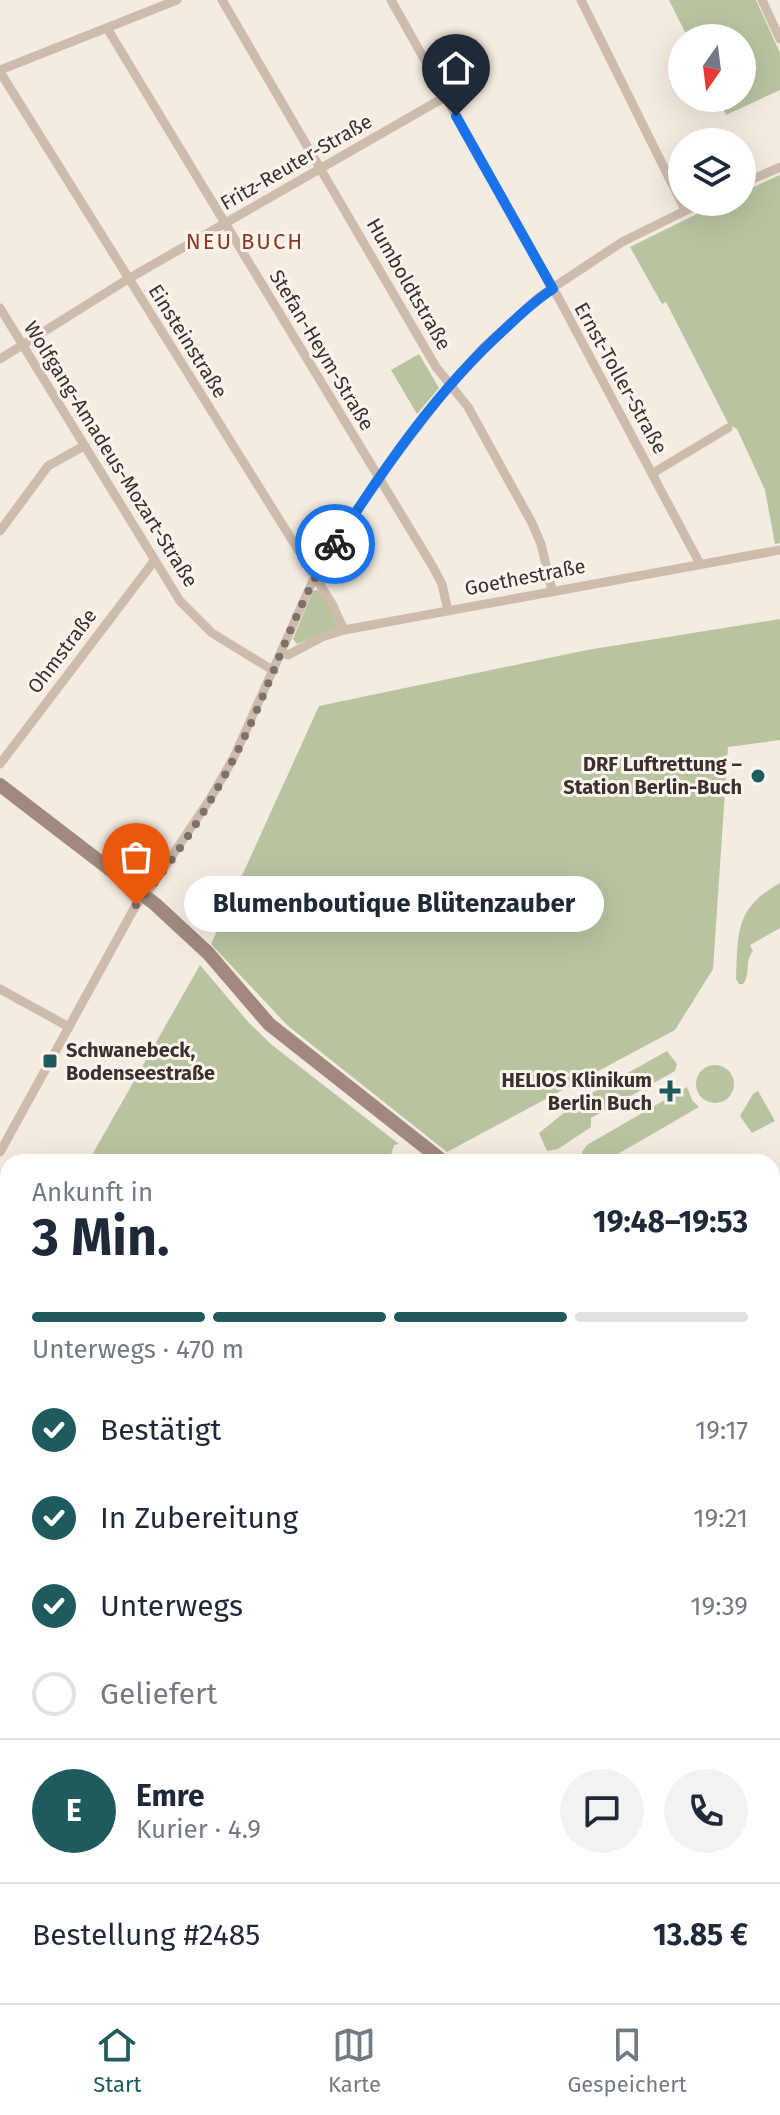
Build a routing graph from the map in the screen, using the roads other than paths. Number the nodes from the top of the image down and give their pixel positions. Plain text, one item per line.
1 (177, 0) edge
2 (222, 0) edge
3 (391, 0) edge
4 (581, 0) edge
5 (762, 0) edge
6 (107, 28) junction
7 (780, 39) edge
8 (0, 71) edge
9 (445, 97) junction
10 (780, 167) edge
11 (322, 169) junction
12 (668, 176) edge
13 (756, 178) edge
14 (673, 216) edge
15 (225, 223) junction
16 (128, 279) junction
17 (553, 289) junction
18 (0, 308) edge
19 (23, 345) junction
20 (0, 359) edge
21 (450, 385) junction
22 (728, 428) dead end
23 (84, 446) junction
24 (653, 473) junction
25 (378, 478) junction
26 (0, 531) edge
27 (780, 550) edge
28 (154, 561) junction
29 (700, 564) junction
30 (314, 578) junction
31 (552, 590) junction
32 (448, 611) junction
33 (344, 630) junction
34 (282, 653) junction
35 (274, 671) junction
36 (0, 764) edge
37 (2, 791) edge
38 (144, 896) junction
39 (0, 989) edge
40 (69, 1027) junction
41 (0, 1152) edge
42 (434, 1154) edge

1 - 6 street
2 - 11 street, Humboldtstraße
3 - 9 street, Ernst-Toller-Straße
4 - 12 street
5 - 7 street
6 - 8 street
6 - 15 street, Stefan-Heym-Straße
8 - 16 street, Einsteinstraße
9 - 11 street, Fritz-Reuter-Straße
9 - 17 street, Ernst-Toller-Straße
10 - 13 street
11 - 15 street, Fritz-Reuter-Straße
11 - 21 street, Humboldtstraße
14 - 17 street
15 - 16 street, Fritz-Reuter-Straße
15 - 25 street, Stefan-Heym-Straße
16 - 19 street, Fritz-Reuter-Straße
16 - 30 street, Einsteinstraße
17 - 21 street
17 - 24 street, Ernst-Toller-Straße
18 - 19 street, Wolfgang-Amadeus-Mozart-Straße
19 - 20 street, Fritz-Reuter-Straße
19 - 23 street, Wolfgang-Amadeus-Mozart-Straße
21 - 25 street
21 - 31 street, Humboldtstraße
22 - 24 street
23 - 26 street
23 - 28 street, Wolfgang-Amadeus-Mozart-Straße
24 - 29 street, Ernst-Toller-Straße
25 - 30 street
25 - 32 street, Stefan-Heym-Straße
27 - 29 street, Goethestraße
28 - 35 street, Wolfgang-Amadeus-Mozart-Straße
28 - 36 street, Ohmstraße
29 - 31 street, Goethestraße
30 - 33 street, Einsteinstraße
30 - 34 street
31 - 32 street, Goethestraße
32 - 33 street, Goethestraße
33 - 34 street, Goethestraße
34 - 35 street
35 - 38 street
37 - 38 main road
38 - 40 street
38 - 42 main road
39 - 40 street
40 - 41 street

